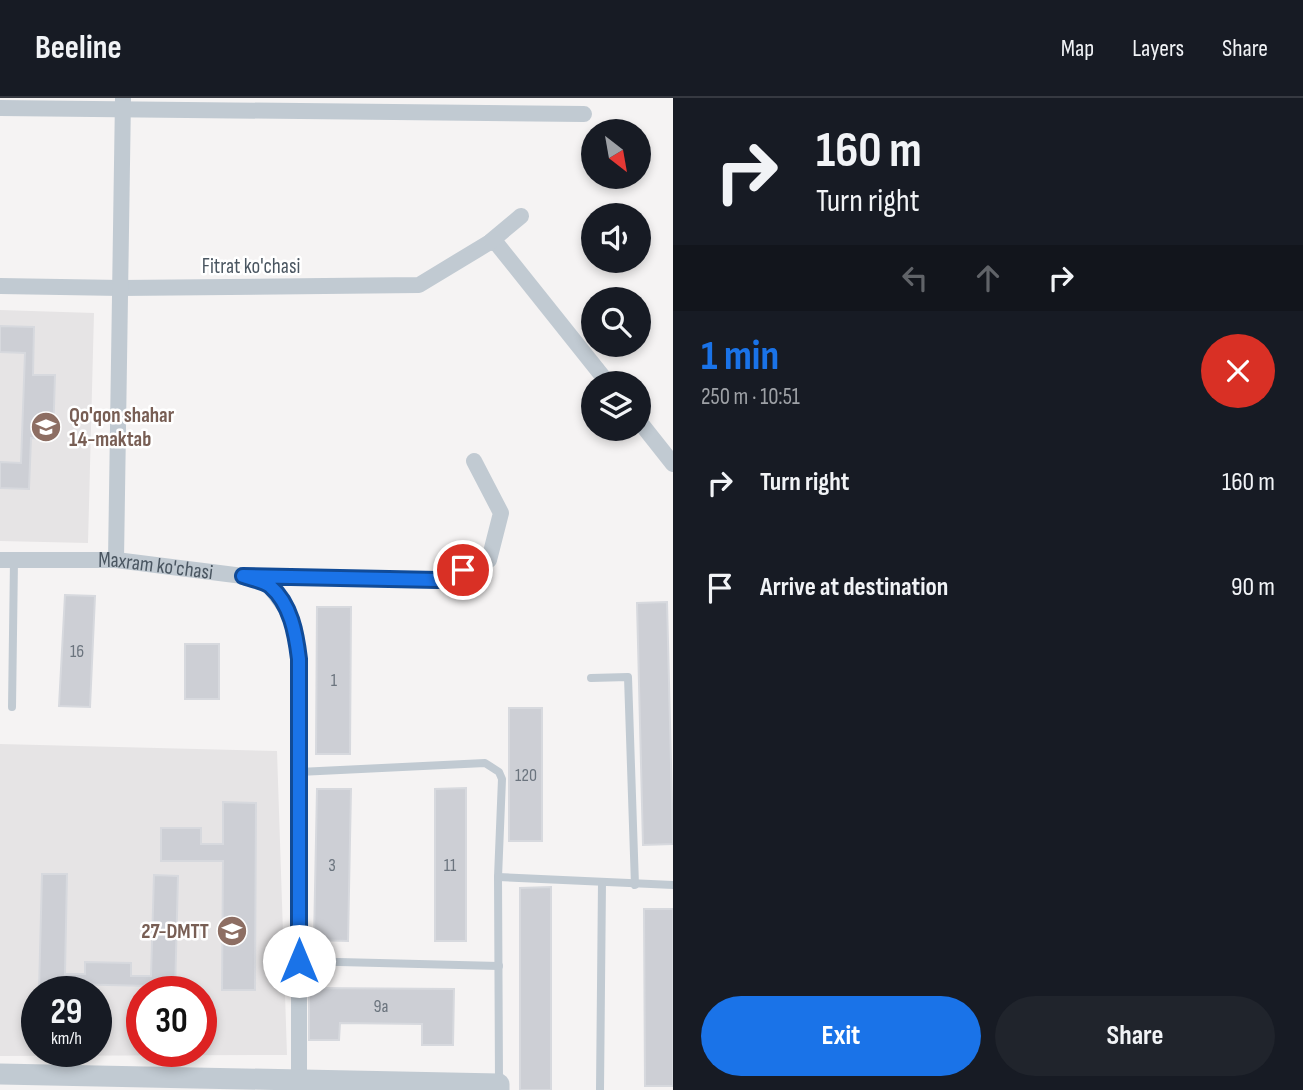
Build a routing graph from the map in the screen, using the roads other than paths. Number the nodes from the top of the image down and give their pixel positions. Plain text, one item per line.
1 (123, 104) edge
2 (0, 108) edge
3 (584, 114) dead end
4 (521, 216) dead end
5 (490, 242) junction
6 (0, 286) edge
7 (121, 288) junction
8 (598, 371) edge
9 (651, 436) edge
10 (474, 461) dead end
11 (673, 464) edge
12 (7, 560) edge
13 (116, 560) junction
14 (243, 576) junction
15 (591, 678) dead end
16 (12, 708) dead end
17 (299, 772) junction
18 (498, 877) junction
19 (602, 882) junction
20 (635, 885) junction
21 (673, 886) edge
22 (299, 961) junction
23 (499, 966) junction
24 (0, 1074) edge
25 (299, 1079) junction
26 (499, 1087) edge
27 (600, 1090) edge

1 - 2 street
1 - 3 street
1 - 7 street
4 - 5 street, Fitrat ko'chasi
5 - 7 street, Fitrat ko'chasi
5 - 8 street
6 - 7 street, Fitrat ko'chasi
7 - 13 street
9 - 11 street
10 - 14 street
12 - 13 street, Maxram ko'chasi
12 - 16 lane
13 - 14 street, Maxram ko'chasi
14 - 17 street, Maxram ko'chasi
15 - 20 lane
17 - 18 lane
17 - 22 street, Maxram ko'chasi
18 - 19 lane
18 - 23 lane
19 - 20 lane
19 - 27 lane
20 - 21 lane
22 - 23 lane
22 - 25 street, Maxram ko'chasi
23 - 26 lane
24 - 25 street
25 - 26 street

